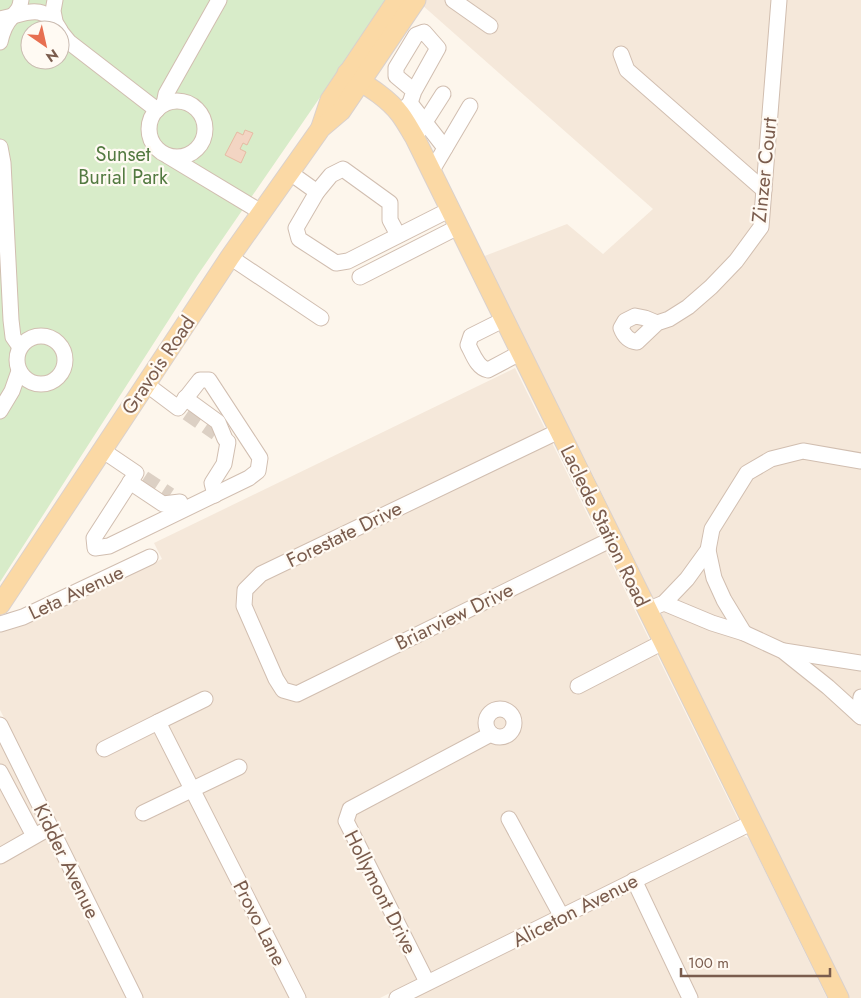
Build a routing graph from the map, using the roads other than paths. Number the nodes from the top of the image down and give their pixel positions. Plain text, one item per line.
1 (21, 0) edge
2 (55, 0) edge
3 (218, 0) edge
4 (396, 0) edge
5 (416, 0) edge
6 (453, 0) edge
7 (779, 0) edge
8 (6, 18) edge
9 (52, 20) edge
10 (56, 20) edge
11 (400, 23) junction
12 (490, 26) dead end
13 (416, 35) junction
14 (0, 42) edge
15 (70, 43) edge
16 (621, 54) dead end
17 (376, 60) junction
18 (354, 78) junction
19 (443, 94) dead end
20 (386, 100) junction
21 (408, 103) junction
22 (470, 106) dead end
23 (160, 107) junction
24 (420, 131) junction
25 (0, 147) edge
26 (445, 148) junction
27 (168, 156) junction
28 (290, 172) junction
29 (431, 172) junction
30 (764, 190) junction
31 (317, 192) junction
32 (2, 210) edge
33 (449, 210) junction
34 (261, 212) junction
35 (458, 227) junction
36 (398, 235) junction
37 (230, 257) junction
38 (360, 277) dead end
39 (321, 318) dead end
40 (504, 320) junction
41 (657, 323) dead end
42 (20, 347) junction
43 (520, 353) junction
44 (19, 371) junction
45 (146, 384) junction
46 (183, 406) junction
47 (0, 411) edge
48 (559, 431) junction
49 (244, 432) junction
50 (223, 438) junction
51 (102, 450) junction
52 (861, 460) edge
53 (137, 478) junction
54 (215, 495) junction
55 (179, 502) junction
56 (612, 538) junction
57 (708, 550) junction
58 (150, 557) dead end
59 (0, 606) edge
60 (656, 607) junction
61 (0, 624) edge
62 (744, 634) junction
63 (663, 642) junction
64 (783, 651) junction
65 (861, 663) edge
66 (578, 686) dead end
67 (297, 694) joint
68 (861, 697) edge
69 (205, 699) dead end
70 (860, 716) edge
71 (158, 722) junction
72 (0, 725) edge
73 (491, 734) dead end
74 (104, 749) dead end
75 (240, 767) dead end
76 (0, 772) edge
77 (191, 789) junction
78 (143, 813) dead end
79 (508, 819) dead end
80 (753, 822) junction
81 (50, 826) junction
82 (34, 836) junction
83 (0, 856) edge
84 (634, 880) junction
85 (562, 917) junction
86 (427, 982) junction
87 (135, 998) edge
88 (298, 998) edge
89 (397, 998) edge
90 (690, 998) edge
91 (839, 998) edge

1 - 8 street
2 - 10 street
3 - 23 street
4 - 18 main road, Gravois Road
5 - 11 main road, Gravois Road
6 - 12 street
7 - 30 street, Zinzer Court
8 - 9 street
8 - 14 street
11 - 13 street
11 - 17 main road, Gravois Road
13 - 21 street
13 - 21 street
15 - 23 street
16 - 30 street
17 - 18 main road, Gravois Road
17 - 20 main road
18 - 20 main road, Laclede Station Road
18 - 28 main road, Gravois Road
19 - 24 street
20 - 21 main road, Laclede Station Road
21 - 24 main road, Laclede Station Road
22 - 26 street
23 - 27 street
23 - 27 street
24 - 26 street
24 - 29 main road, Laclede Station Road
25 - 32 street
26 - 29 street
27 - 34 street
28 - 31 street
28 - 34 main road, Gravois Road
29 - 33 main road, Laclede Station Road
30 - 41 street, Zinzer Court
31 - 36 street
31 - 36 street
32 - 42 street
33 - 35 main road, Laclede Station Road
33 - 36 street
34 - 37 main road, Gravois Road
35 - 38 street
35 - 40 main road, Laclede Station Road
37 - 39 street
37 - 45 main road, Gravois Road
40 - 43 main road, Laclede Station Road
40 - 43 street
42 - 44 street
42 - 44 street
43 - 48 main road, Laclede Station Road
44 - 47 street
45 - 46 street
45 - 51 main road, Gravois Road
46 - 49 street
46 - 50 street
48 - 56 main road, Laclede Station Road
48 - 67 street, Forestate Drive
49 - 50 street
49 - 54 street
50 - 54 street
51 - 53 street
51 - 59 main road, Gravois Road
52 - 57 street
53 - 55 street
53 - 55 street
54 - 55 street
56 - 60 main road, Laclede Station Road
56 - 67 street, Briarview Drive
57 - 60 street
57 - 62 street
58 - 61 street, Leta Avenue
60 - 62 street
60 - 63 main road, Laclede Station Road
62 - 64 street
63 - 66 street
63 - 80 main road, Laclede Station Road
64 - 65 street
64 - 70 street
68 - 70 street
69 - 71 street
71 - 74 street
71 - 77 street, Provo Lane
72 - 81 street, Kidder Avenue
73 - 86 street, Hollymont Drive
75 - 77 street
76 - 82 street
77 - 78 street
77 - 88 street, Provo Lane
79 - 85 street
80 - 84 street, Aliceton Avenue
80 - 91 main road, Laclede Station Road
81 - 82 street
81 - 87 street, Kidder Avenue
82 - 83 street
84 - 85 street, Aliceton Avenue
84 - 90 street
85 - 86 street, Aliceton Avenue
86 - 89 street, Aliceton Avenue

